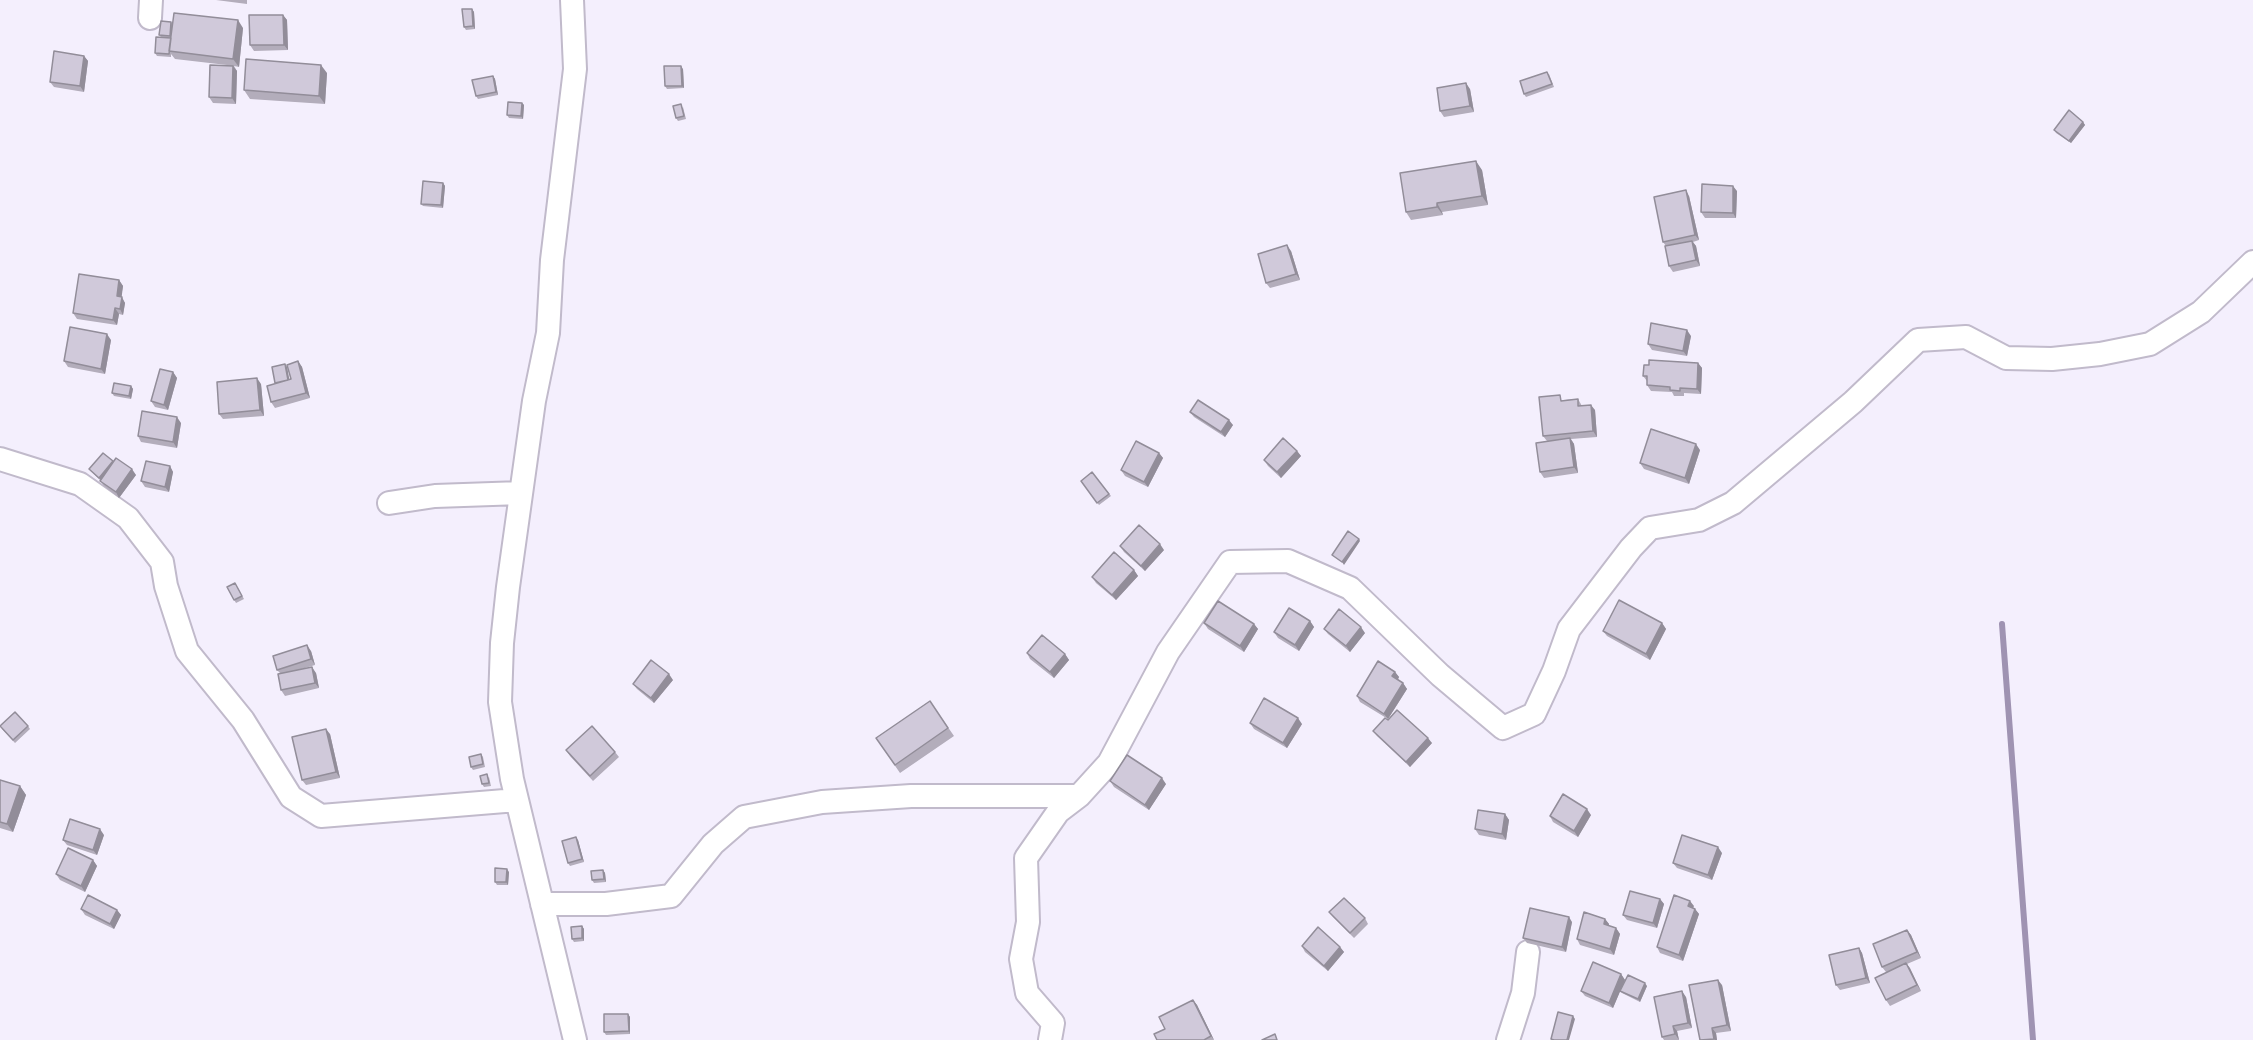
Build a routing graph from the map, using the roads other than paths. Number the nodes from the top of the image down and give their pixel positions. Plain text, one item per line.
1 (572, 0) edge
2 (2253, 262) edge
3 (0, 459) edge
4 (521, 493) junction
5 (389, 503) dead end
6 (1079, 796) junction
7 (517, 800) junction
8 (542, 904) junction
9 (1528, 952) dead end
10 (575, 1040) edge
11 (1050, 1040) edge
12 (1508, 1040) edge

1 - 4 street
2 - 6 street
3 - 7 street
4 - 5 street
4 - 7 street
6 - 8 street
6 - 11 street
7 - 8 street
8 - 10 street
9 - 12 street

